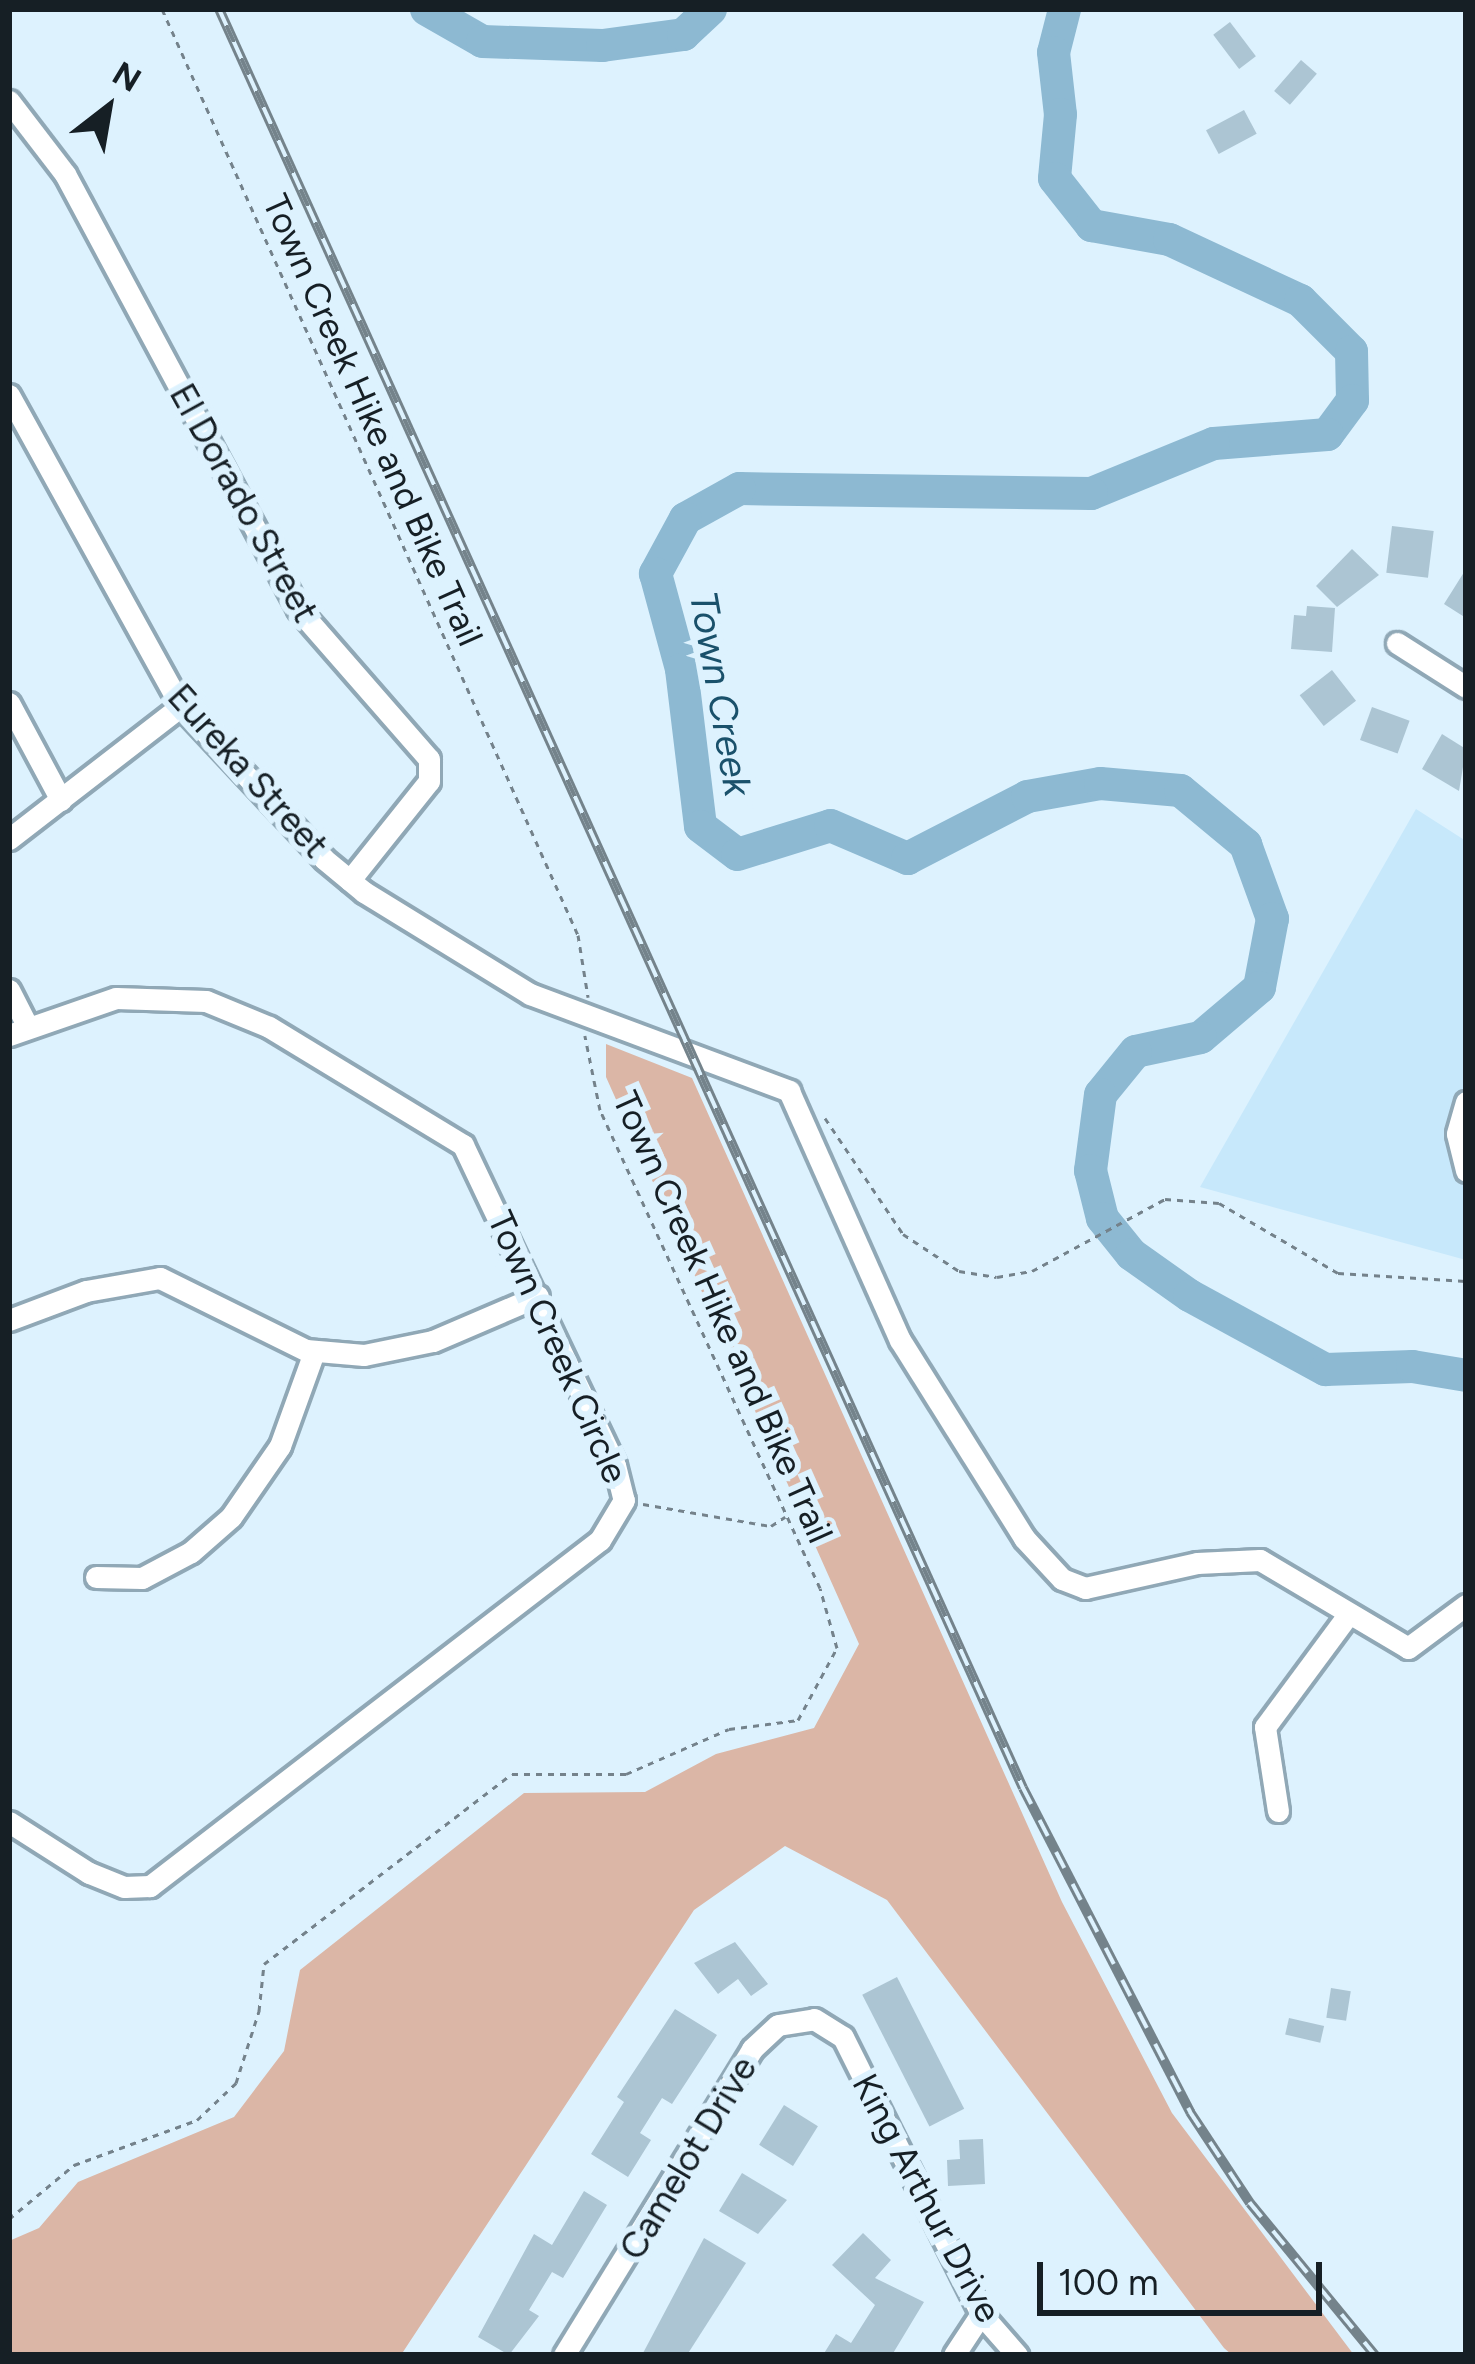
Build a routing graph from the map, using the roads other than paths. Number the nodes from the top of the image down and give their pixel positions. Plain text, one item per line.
1 (9, 101) edge
2 (9, 395) edge
3 (1397, 643) dead end
4 (1466, 687) edge
5 (9, 704) edge
6 (181, 706) junction
7 (61, 800) junction
8 (9, 839) edge
9 (350, 880) junction
10 (9, 990) edge
11 (18, 1030) edge
12 (1466, 1102) edge
13 (1466, 1171) edge
14 (538, 1296) junction
15 (9, 1320) edge
16 (314, 1352) junction
17 (96, 1577) dead end
18 (1466, 1605) edge
19 (1347, 1616) junction
20 (1278, 1811) dead end
21 (9, 1822) edge
22 (843, 2037) joint
23 (981, 2314) junction
24 (564, 2355) edge
25 (954, 2355) edge
26 (1017, 2355) edge

1 - 9 street, El Dorado Street
2 - 6 street, Eureka Street
3 - 4 street
5 - 7 street
6 - 7 street
6 - 9 street, Eureka Street
7 - 8 street
9 - 19 street, Eureka Street
10 - 11 street
11 - 14 street, Town Creek Circle
12 - 13 street
14 - 16 street
14 - 21 street, Town Creek Circle
15 - 16 street
16 - 17 street
18 - 19 street, Eureka Street
19 - 20 street
22 - 23 street, King Arthur Drive
22 - 24 street, Camelot Drive
23 - 25 street
23 - 26 street, King Arthur Drive

